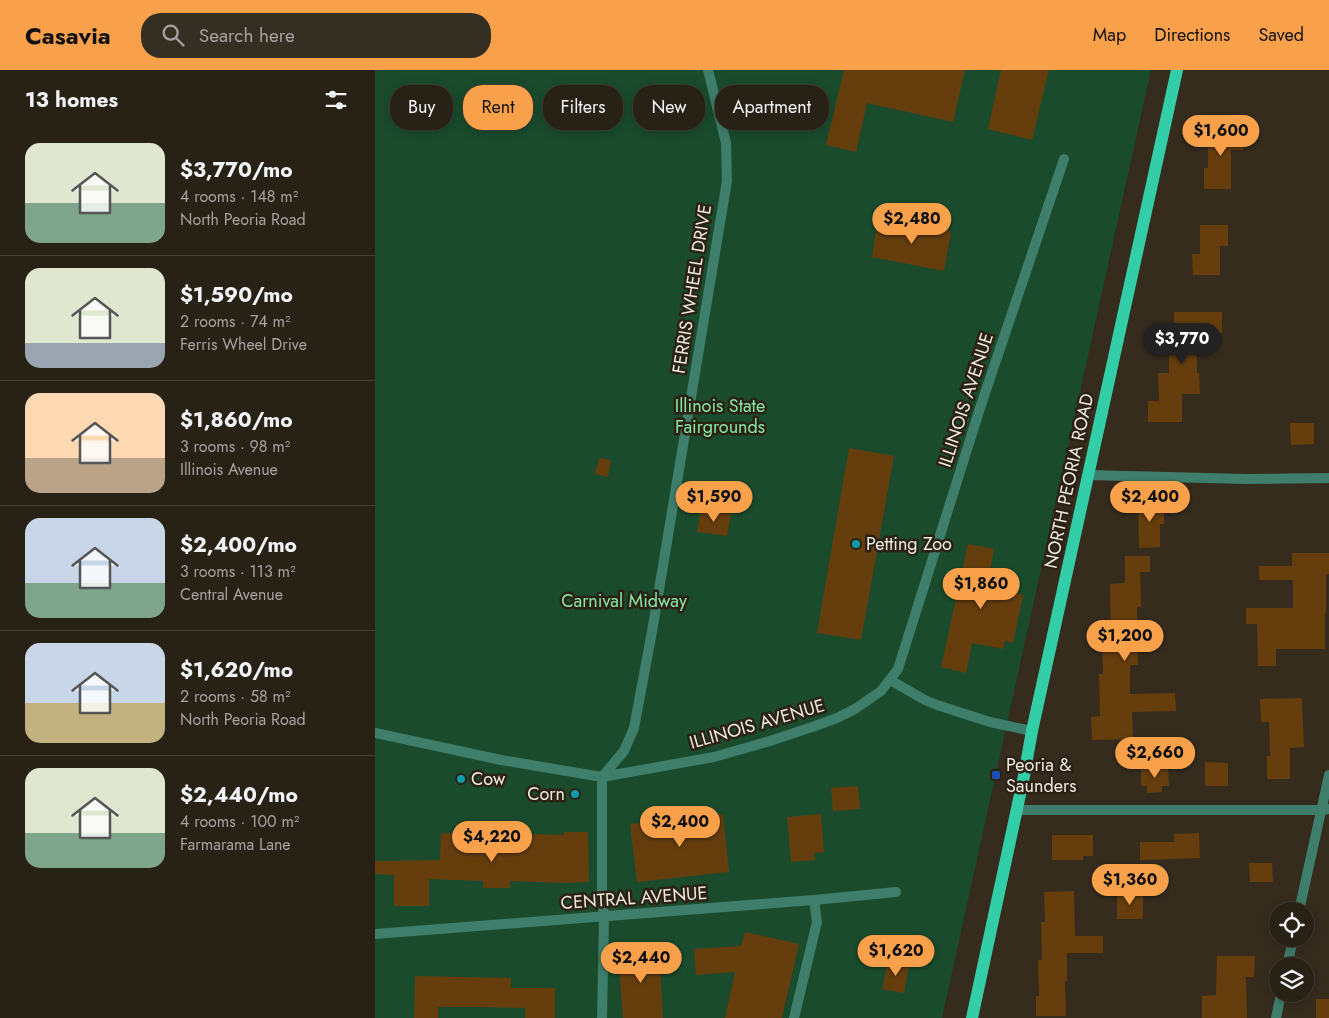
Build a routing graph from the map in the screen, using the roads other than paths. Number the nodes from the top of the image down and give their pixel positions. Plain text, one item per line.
1 (708, 70) edge
2 (1177, 70) edge
3 (1064, 159) dead end
4 (1088, 475) junction
5 (1329, 478) edge
6 (890, 680) junction
7 (1032, 731) junction
8 (375, 733) edge
9 (1329, 775) edge
10 (602, 777) junction
11 (1016, 810) junction
12 (1325, 810) edge
13 (896, 892) dead end
14 (814, 900) junction
15 (1301, 902) edge
16 (604, 917) junction
17 (375, 934) edge
18 (1279, 1002) edge
19 (602, 1018) edge
20 (794, 1018) edge
21 (972, 1018) edge
22 (1276, 1018) edge

1 - 10 street, FERRIS WHEEL DRIVE
2 - 4 main road, NORTH PEORIA ROAD
3 - 6 street, ILLINOIS AVENUE
4 - 5 street
4 - 7 main road, NORTH PEORIA ROAD
6 - 7 street
6 - 10 street, ILLINOIS AVENUE
7 - 11 main road, NORTH PEORIA ROAD
8 - 10 street, ILLINOIS AVENUE
9 - 12 street
10 - 16 street
11 - 12 street
11 - 21 main road, NORTH PEORIA ROAD
12 - 15 street
13 - 14 street, CENTRAL AVENUE
14 - 16 street, CENTRAL AVENUE
14 - 20 street
16 - 17 street, CENTRAL AVENUE
16 - 19 street
18 - 22 street

